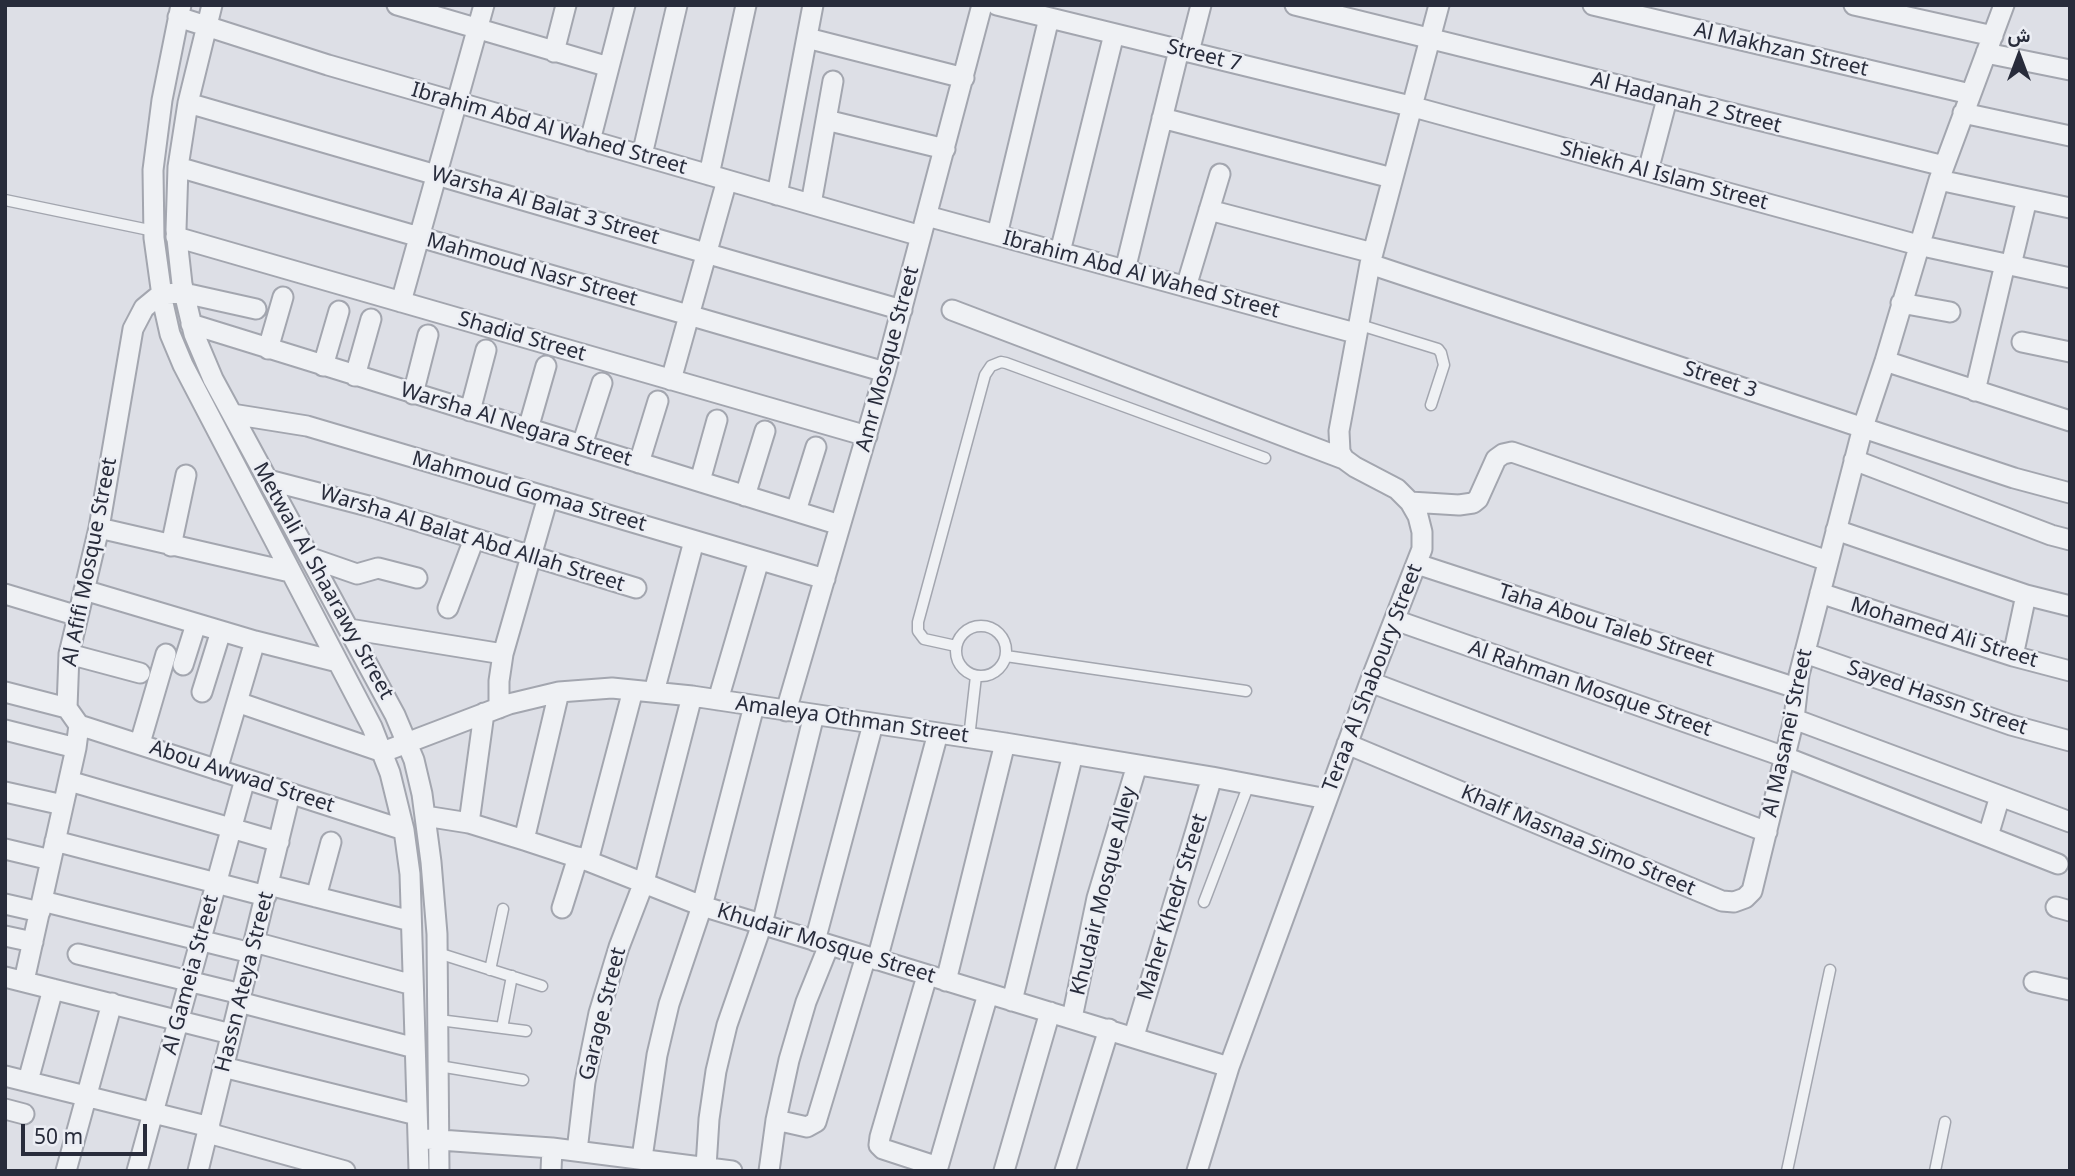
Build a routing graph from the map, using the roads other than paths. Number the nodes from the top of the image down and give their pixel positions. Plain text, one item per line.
1 (212, 5) edge
2 (397, 5) edge
3 (484, 5) edge
4 (566, 5) edge
5 (625, 5) edge
6 (677, 5) edge
7 (746, 5) edge
8 (813, 5) edge
9 (982, 5) edge
10 (997, 5) edge
11 (1201, 5) edge
12 (1295, 5) edge
13 (1439, 5) edge
14 (1592, 5) edge
15 (1854, 5) edge
16 (2004, 5) edge
17 (180, 11) edge
18 (1049, 18) junction
19 (208, 26) junction
20 (478, 29) junction
21 (1114, 34) junction
22 (807, 38) junction
23 (1429, 38) junction
24 (1989, 44) junction
25 (554, 51) junction
26 (1184, 51) junction
27 (609, 67) junction
28 (2070, 70) edge
29 (964, 78) junction
30 (833, 81) dead end
31 (1667, 99) junction
32 (457, 102) junction
33 (188, 103) junction
34 (1967, 104) junction
35 (1410, 106) junction
36 (1162, 118) junction
37 (826, 120) junction
38 (2070, 136) edge
39 (590, 141) junction
40 (945, 149) junction
41 (642, 155) junction
42 (178, 167) junction
43 (1648, 171) junction
44 (1941, 173) junction
45 (437, 174) junction
46 (1220, 174) dead end
47 (718, 178) junction
48 (1392, 178) junction
49 (777, 195) junction
50 (2028, 199) junction
51 (5, 200) edge
52 (811, 204) junction
53 (2070, 208) edge
54 (1209, 210) junction
55 (927, 216) junction
56 (153, 232) junction
57 (997, 235) junction
58 (921, 236) junction
59 (176, 237) junction
60 (419, 237) junction
61 (1918, 245) junction
62 (1060, 252) junction
63 (706, 253) junction
64 (1371, 259) junction
65 (2008, 264) junction
66 (1125, 270) junction
67 (2070, 278) edge
68 (1186, 287) junction
69 (184, 293) junction
70 (161, 294) junction
71 (284, 297) dead end
72 (401, 302) junction
73 (1901, 303) junction
74 (256, 309) dead end
75 (902, 310) junction
76 (952, 310) dead end
77 (339, 311) dead end
78 (1950, 312) dead end
79 (689, 315) junction
80 (371, 319) dead end
81 (191, 324) junction
82 (1356, 328) junction
83 (428, 335) dead end
84 (2022, 342) dead end
85 (268, 349) junction
86 (486, 350) dead end
87 (2070, 352) edge
88 (1885, 361) junction
89 (323, 366) junction
90 (546, 366) dead end
91 (885, 372) junction
92 (355, 376) junction
93 (671, 380) junction
94 (602, 383) dead end
95 (1975, 391) junction
96 (413, 394) junction
97 (658, 401) dead end
98 (1431, 405) dead end
99 (470, 411) junction
100 (232, 414) junction
101 (717, 420) dead end
102 (2070, 421) edge
103 (1863, 427) junction
104 (528, 429) junction
105 (765, 431) dead end
106 (867, 436) junction
107 (582, 445) junction
108 (816, 447) dead end
109 (1265, 458) dead end
110 (1345, 459) junction
111 (1854, 460) junction
112 (639, 463) junction
113 (186, 475) dead end
114 (268, 480) junction
115 (699, 481) junction
116 (2070, 493) edge
117 (745, 496) junction
118 (548, 497) junction
119 (1410, 502) junction
120 (796, 511) junction
121 (840, 525) junction
122 (99, 528) junction
123 (1836, 530) junction
124 (474, 539) junction
125 (2070, 540) edge
126 (694, 541) junction
127 (171, 546) junction
128 (531, 556) junction
129 (311, 558) junction
130 (759, 560) junction
131 (1828, 561) junction
132 (1417, 564) junction
133 (289, 572) junction
134 (416, 578) dead end
135 (825, 579) junction
136 (636, 588) dead end
137 (84, 590) junction
138 (1820, 593) junction
139 (5, 594) edge
140 (2026, 595) junction
141 (2070, 606) edge
142 (448, 608) dead end
143 (78, 616) junction
144 (1395, 620) junction
145 (196, 624) junction
146 (349, 629) junction
147 (221, 631) junction
148 (255, 641) junction
149 (956, 646) junction
150 (69, 653) junction
151 (1805, 653) junction
152 (166, 654) dead end
153 (503, 654) junction
154 (1006, 656) junction
155 (2013, 656) junction
156 (338, 662) junction
157 (183, 665) dead end
158 (2070, 671) edge
159 (140, 673) dead end
160 (976, 676) junction
161 (1370, 682) junction
162 (1796, 688) junction
163 (633, 690) junction
164 (1246, 691) dead end
165 (5, 692) edge
166 (202, 692) dead end
167 (559, 692) junction
168 (654, 692) junction
169 (692, 696) junction
170 (718, 700) junction
171 (237, 702) junction
172 (754, 706) junction
173 (492, 710) junction
174 (786, 711) junction
175 (814, 715) junction
176 (73, 717) junction
177 (1794, 719) junction
178 (873, 724) junction
179 (5, 730) edge
180 (938, 733) junction
181 (969, 738) junction
182 (2070, 740) edge
183 (140, 743) junction
184 (408, 743) junction
185 (1005, 743) junction
186 (1347, 744) junction
187 (76, 748) junction
188 (383, 752) junction
189 (1073, 754) junction
190 (1785, 757) junction
191 (1137, 765) junction
192 (217, 770) junction
193 (1212, 777) junction
194 (245, 779) junction
195 (69, 781) junction
196 (1249, 784) junction
197 (5, 792) edge
198 (290, 794) junction
199 (2000, 796) junction
200 (1327, 799) junction
201 (63, 805) junction
202 (425, 816) junction
203 (2070, 822) edge
204 (469, 823) junction
205 (232, 829) junction
206 (404, 830) junction
207 (1767, 832) junction
208 (1988, 836) junction
209 (524, 840) junction
210 (279, 842) junction
211 (331, 842) dead end
212 (5, 849) edge
213 (53, 850) junction
214 (582, 859) junction
215 (2057, 864) dead end
216 (644, 882) junction
217 (217, 883) junction
218 (268, 890) junction
219 (316, 897) junction
220 (1204, 902) dead end
221 (5, 904) edge
222 (702, 906) junction
223 (41, 907) junction
224 (503, 908) dead end
225 (562, 908) dead end
226 (411, 921) junction
227 (762, 924) junction
228 (5, 936) edge
229 (201, 941) junction
230 (33, 942) junction
231 (822, 943) junction
232 (253, 948) junction
233 (438, 953) junction
234 (78, 954) dead end
235 (872, 958) junction
236 (490, 970) junction
237 (1830, 970) dead end
238 (512, 976) junction
239 (15, 979) edge
240 (937, 979) junction
241 (190, 981) junction
242 (2034, 982) dead end
243 (413, 985) junction
244 (542, 985) dead end
245 (53, 989) junction
246 (2070, 990) edge
247 (988, 994) junction
248 (240, 998) junction
249 (1012, 1001) junction
250 (112, 1003) junction
251 (1050, 1012) junction
252 (1072, 1018) junction
253 (179, 1020) junction
254 (439, 1020) junction
255 (502, 1028) junction
256 (1109, 1029) junction
257 (526, 1031) dead end
258 (231, 1034) junction
259 (1133, 1036) junction
260 (415, 1048) junction
261 (439, 1066) junction
262 (223, 1067) junction
263 (1229, 1067) junction
264 (5, 1076) edge
265 (523, 1080) dead end
266 (28, 1082) junction
267 (87, 1096) junction
268 (154, 1112) junction
269 (417, 1115) junction
270 (776, 1120) junction
271 (1945, 1122) dead end
272 (209, 1130) junction
273 (418, 1138) junction
274 (439, 1139) junction
275 (552, 1148) junction
276 (577, 1151) junction
277 (642, 1158) junction
278 (925, 1166) edge
279 (706, 1167) junction
280 (66, 1171) edge
281 (138, 1171) edge
282 (198, 1171) edge
283 (345, 1171) edge
284 (419, 1171) edge
285 (439, 1171) edge
286 (551, 1171) edge
287 (731, 1171) edge
288 (769, 1171) edge
289 (1004, 1171) edge
290 (1065, 1171) edge
291 (1197, 1171) edge
292 (1787, 1171) edge
293 (1934, 1171) edge

1 - 19 street, Metwali Al Shaarawy Street
2 - 20 street
3 - 20 street
4 - 25 street
5 - 27 street
6 - 41 street
7 - 47 street
8 - 22 street
9 - 29 street, Amr Mosque Street
10 - 18 street, Street 7
11 - 26 street
12 - 23 street
13 - 23 street
14 - 34 street, Al Makhzan Street
15 - 24 street
16 - 24 street, Al Masanei Street
17 - 19 street, Ibrahim Abd Al Wahed Street
17 - 56 street, Metwali Al Shaarawy Street
18 - 21 street, Street 7
18 - 57 street
19 - 32 street, Ibrahim Abd Al Wahed Street
19 - 33 street, Metwali Al Shaarawy Street
20 - 25 street
20 - 32 street
21 - 26 street, Street 7
21 - 62 street
22 - 29 street
22 - 49 street
23 - 31 street, Al Hadanah 2 Street
23 - 35 street
24 - 28 street
24 - 34 street, Al Masanei Street
25 - 27 street
26 - 35 street, Street 7
26 - 36 street
27 - 39 street
29 - 40 street, Amr Mosque Street
30 - 37 street
31 - 43 street
31 - 44 street, Al Hadanah 2 Street
32 - 39 street, Ibrahim Abd Al Wahed Street
32 - 45 street
33 - 42 street, Metwali Al Shaarawy Street
33 - 45 street, Warsha Al Balat 3 Street
34 - 38 street, Al Makhzan Street
34 - 44 street, Al Masanei Street
35 - 43 street, Shiekh Al Islam Street
35 - 48 street
36 - 48 street
36 - 66 street
37 - 40 street
37 - 52 street
39 - 41 street, Ibrahim Abd Al Wahed Street
40 - 55 street, Amr Mosque Street
41 - 47 street, Ibrahim Abd Al Wahed Street
42 - 59 street, Metwali Al Shaarawy Street
42 - 60 street, Mahmoud Nasr Street
43 - 61 street, Shiekh Al Islam Street
44 - 50 street
44 - 61 street, Al Masanei Street
45 - 60 street
45 - 63 street, Warsha Al Balat 3 Street
46 - 54 street
47 - 49 street, Ibrahim Abd Al Wahed Street
47 - 63 street
48 - 64 street
49 - 52 street, Ibrahim Abd Al Wahed Street
50 - 53 street
50 - 65 street
51 - 56 lane
52 - 58 street, Ibrahim Abd Al Wahed Street
54 - 64 street, Street 3
54 - 68 street
55 - 57 street, Ibrahim Abd Al Wahed Street
55 - 58 street, Amr Mosque Street
56 - 70 street, Metwali Al Shaarawy Street
57 - 62 street, Ibrahim Abd Al Wahed Street
58 - 75 street, Amr Mosque Street
59 - 69 street, Metwali Al Shaarawy Street
59 - 72 street, Shadid Street
60 - 72 street
60 - 79 street, Mahmoud Nasr Street
61 - 65 street, Shiekh Al Islam Street
61 - 73 street, Al Masanei Street
62 - 66 street, Ibrahim Abd Al Wahed Street
63 - 75 street, Warsha Al Balat 3 Street
63 - 79 street
64 - 82 street
64 - 103 street, Street 3
65 - 67 street, Shiekh Al Islam Street
65 - 95 street
66 - 68 street, Ibrahim Abd Al Wahed Street
68 - 82 street, Ibrahim Abd Al Wahed Street
69 - 70 street
69 - 74 street
69 - 81 street, Metwali Al Shaarawy Street
70 - 122 street, Al Afifi Mosque Street
70 - 133 street, Metwali Al Shaarawy Street
71 - 85 street
72 - 93 street, Shadid Street
73 - 78 street
73 - 88 street, Al Masanei Street
75 - 91 street, Amr Mosque Street
76 - 110 street
77 - 89 street
79 - 91 street, Mahmoud Nasr Street
79 - 93 street
80 - 92 street
81 - 85 street, Warsha Al Negara Street
81 - 100 street, Metwali Al Shaarawy Street
82 - 98 lane
82 - 110 street
83 - 96 street
84 - 87 street
85 - 89 street, Warsha Al Negara Street
86 - 99 street
88 - 95 street
88 - 103 street, Al Masanei Street
89 - 92 street, Warsha Al Negara Street
90 - 104 street
91 - 106 street, Amr Mosque Street
92 - 96 street, Warsha Al Negara Street
93 - 106 street, Shadid Street
94 - 107 street
95 - 102 street
96 - 99 street, Warsha Al Negara Street
97 - 112 street
99 - 104 street, Warsha Al Negara Street
100 - 114 street, Metwali Al Shaarawy Street
100 - 118 street, Mahmoud Gomaa Street
101 - 115 street
103 - 111 street, Al Masanei Street
103 - 116 street, Street 3
104 - 107 street, Warsha Al Negara Street
105 - 117 street
106 - 121 street, Amr Mosque Street
107 - 112 street, Warsha Al Negara Street
108 - 120 street
109 - 149 lane
110 - 119 street
111 - 123 street, Al Masanei Street
111 - 125 street
112 - 115 street, Warsha Al Negara Street
113 - 127 street
114 - 124 street, Warsha Al Balat Abd Allah Street
114 - 129 street, Metwali Al Shaarawy Street
115 - 117 street, Warsha Al Negara Street
117 - 120 street, Warsha Al Negara Street
118 - 126 street, Mahmoud Gomaa Street
118 - 128 street
119 - 131 street
119 - 132 street, Teraa Al Shaboury Street
120 - 121 street, Warsha Al Negara Street
121 - 135 street, Amr Mosque Street
122 - 127 street
122 - 137 street, Al Afifi Mosque Street
123 - 131 street, Al Masanei Street
123 - 140 street
124 - 128 street, Warsha Al Balat Abd Allah Street
124 - 142 street
126 - 130 street, Mahmoud Gomaa Street
126 - 168 street
127 - 133 street
128 - 136 street, Warsha Al Balat Abd Allah Street
128 - 153 street
129 - 134 street
129 - 146 street, Metwali Al Shaarawy Street
130 - 135 street, Mahmoud Gomaa Street
130 - 170 street
131 - 138 street, Al Masanei Street
132 - 144 street, Teraa Al Shaboury Street
132 - 162 street, Taha Abou Taleb Street
133 - 156 street, Metwali Al Shaarawy Street
135 - 174 street, Amr Mosque Street
137 - 143 street, Al Afifi Mosque Street
137 - 145 street
138 - 151 street, Al Masanei Street
138 - 155 street, Mohamed Ali Street
139 - 143 street
140 - 141 street
140 - 155 street
143 - 150 street, Al Afifi Mosque Street
144 - 161 street, Teraa Al Shaboury Street
144 - 190 street, Al Rahman Mosque Street
145 - 147 street
145 - 157 street
146 - 153 street
146 - 184 street, Metwali Al Shaarawy Street
147 - 148 street
147 - 166 street
148 - 156 street
148 - 171 street
149 - 154 lane
149 - 160 lane
150 - 159 street
150 - 176 street, Al Afifi Mosque Street
151 - 162 street, Al Masanei Street
151 - 182 street, Sayed Hassn Street
152 - 183 street
153 - 173 street
154 - 160 lane
154 - 164 lane
155 - 158 street, Mohamed Ali Street
156 - 188 street, Metwali Al Shaarawy Street
160 - 181 lane
161 - 186 street, Teraa Al Shaboury Street
161 - 207 street, Al Masanei Street
162 - 177 street, Al Masanei Street
163 - 167 street, Amaleya Othman Street
163 - 168 street, Amaleya Othman Street
163 - 214 street
165 - 176 street, Abou Awwad Street
167 - 173 street, Amaleya Othman Street
167 - 209 street
168 - 169 street, Amaleya Othman Street
169 - 170 street, Amaleya Othman Street
169 - 216 street, Garage Street
170 - 172 street, Amaleya Othman Street
171 - 188 street
171 - 192 street
172 - 174 street, Amaleya Othman Street
172 - 222 street
173 - 184 street, Amaleya Othman Street
173 - 204 street
174 - 175 street, Amaleya Othman Street
175 - 178 street, Amaleya Othman Street
175 - 227 street
176 - 183 street, Abou Awwad Street
176 - 187 street, Al Afifi Mosque Street
177 - 190 street, Al Masanei Street
177 - 199 street
178 - 180 street, Amaleya Othman Street
178 - 231 street
179 - 187 street
180 - 181 street, Amaleya Othman Street
180 - 235 street
181 - 185 street, Amaleya Othman Street
183 - 192 street, Abou Awwad Street
184 - 188 street, Amaleya Othman Street
184 - 202 street, Metwali Al Shaarawy Street
185 - 189 street, Amaleya Othman Street
185 - 240 street
186 - 200 street, Teraa Al Shaboury Street
186 - 207 street, Khalf Masnaa Simo Street
187 - 195 street, Al Afifi Mosque Street
188 - 206 street, Metwali Al Shaarawy Street
189 - 191 street, Amaleya Othman Street
189 - 249 street
190 - 207 street, Al Masanei Street
190 - 208 street, Al Rahman Mosque Street
191 - 193 street, Amaleya Othman Street
191 - 252 street, Khudair Mosque Alley
192 - 194 street, Abou Awwad Street
193 - 196 street, Amaleya Othman Street
193 - 259 street, Maher Khedr Street
194 - 198 street, Abou Awwad Street
194 - 205 street, Al Gameia Street
195 - 201 street, Al Afifi Mosque Street
195 - 205 street
196 - 200 street, Amaleya Othman Street
196 - 220 lane
197 - 201 street
198 - 206 street, Abou Awwad Street
198 - 210 street, Hassn Ateya Street
199 - 203 street
199 - 208 street
200 - 263 street, Teraa Al Shaboury Street
201 - 213 street, Al Afifi Mosque Street
202 - 204 street, Khudair Mosque Street
202 - 233 street, Metwali Al Shaarawy Street
204 - 209 street, Khudair Mosque Street
205 - 210 street
205 - 217 street, Al Gameia Street
206 - 226 street, Metwali Al Shaarawy Street
208 - 215 street, Al Rahman Mosque Street
209 - 214 street, Khudair Mosque Street
210 - 218 street, Hassn Ateya Street
211 - 219 street
212 - 213 street
213 - 217 street
213 - 223 street, Al Afifi Mosque Street
214 - 216 street, Khudair Mosque Street
214 - 225 street
216 - 222 street, Khudair Mosque Street
216 - 276 street, Garage Street
217 - 218 street
217 - 229 street, Al Gameia Street
218 - 219 street
218 - 232 street, Hassn Ateya Street
219 - 226 street
221 - 223 street
222 - 227 street, Khudair Mosque Street
222 - 277 street
223 - 229 street
223 - 230 street, Al Afifi Mosque Street
224 - 236 lane
226 - 243 street, Metwali Al Shaarawy Street
227 - 231 street, Khudair Mosque Street
227 - 279 street
228 - 230 street
229 - 232 street
229 - 241 street, Al Gameia Street
230 - 239 street, Al Afifi Mosque Street
231 - 235 street, Khudair Mosque Street
231 - 270 street
232 - 243 street
232 - 248 street, Hassn Ateya Street
233 - 236 lane
233 - 254 street, Metwali Al Shaarawy Street
234 - 241 street
235 - 240 street, Khudair Mosque Street
235 - 270 street
236 - 238 lane
237 - 292 lane
238 - 244 lane
238 - 255 lane
239 - 245 street
240 - 247 street, Khudair Mosque Street
240 - 278 street
241 - 248 street
241 - 253 street, Al Gameia Street
242 - 246 street
243 - 260 street, Metwali Al Shaarawy Street
245 - 250 street
245 - 266 street
247 - 249 street, Khudair Mosque Street
247 - 278 street
248 - 258 street, Hassn Ateya Street
248 - 260 street
249 - 251 street, Khudair Mosque Street
250 - 253 street
250 - 267 street
251 - 252 street, Khudair Mosque Street
251 - 289 street
252 - 256 street, Khudair Mosque Street
253 - 258 street
253 - 268 street, Al Gameia Street
254 - 255 lane
254 - 261 street, Metwali Al Shaarawy Street
255 - 257 lane
256 - 259 street, Khudair Mosque Street
256 - 290 street
258 - 262 street, Hassn Ateya Street
259 - 263 street, Khudair Mosque Street
260 - 269 street, Metwali Al Shaarawy Street
261 - 265 lane
261 - 274 street, Metwali Al Shaarawy Street
262 - 269 street
262 - 272 street, Hassn Ateya Street
263 - 291 street, Teraa Al Shaboury Street
264 - 266 street
266 - 267 street
267 - 268 street
267 - 280 street
268 - 272 street
268 - 281 street, Al Gameia Street
269 - 273 street, Metwali Al Shaarawy Street
270 - 288 street
271 - 293 lane
272 - 282 street, Hassn Ateya Street
272 - 283 street
273 - 274 street
273 - 284 street, Metwali Al Shaarawy Street
274 - 275 street
274 - 285 street, Metwali Al Shaarawy Street
275 - 276 street
275 - 286 street
276 - 277 street
277 - 279 street
279 - 287 street

